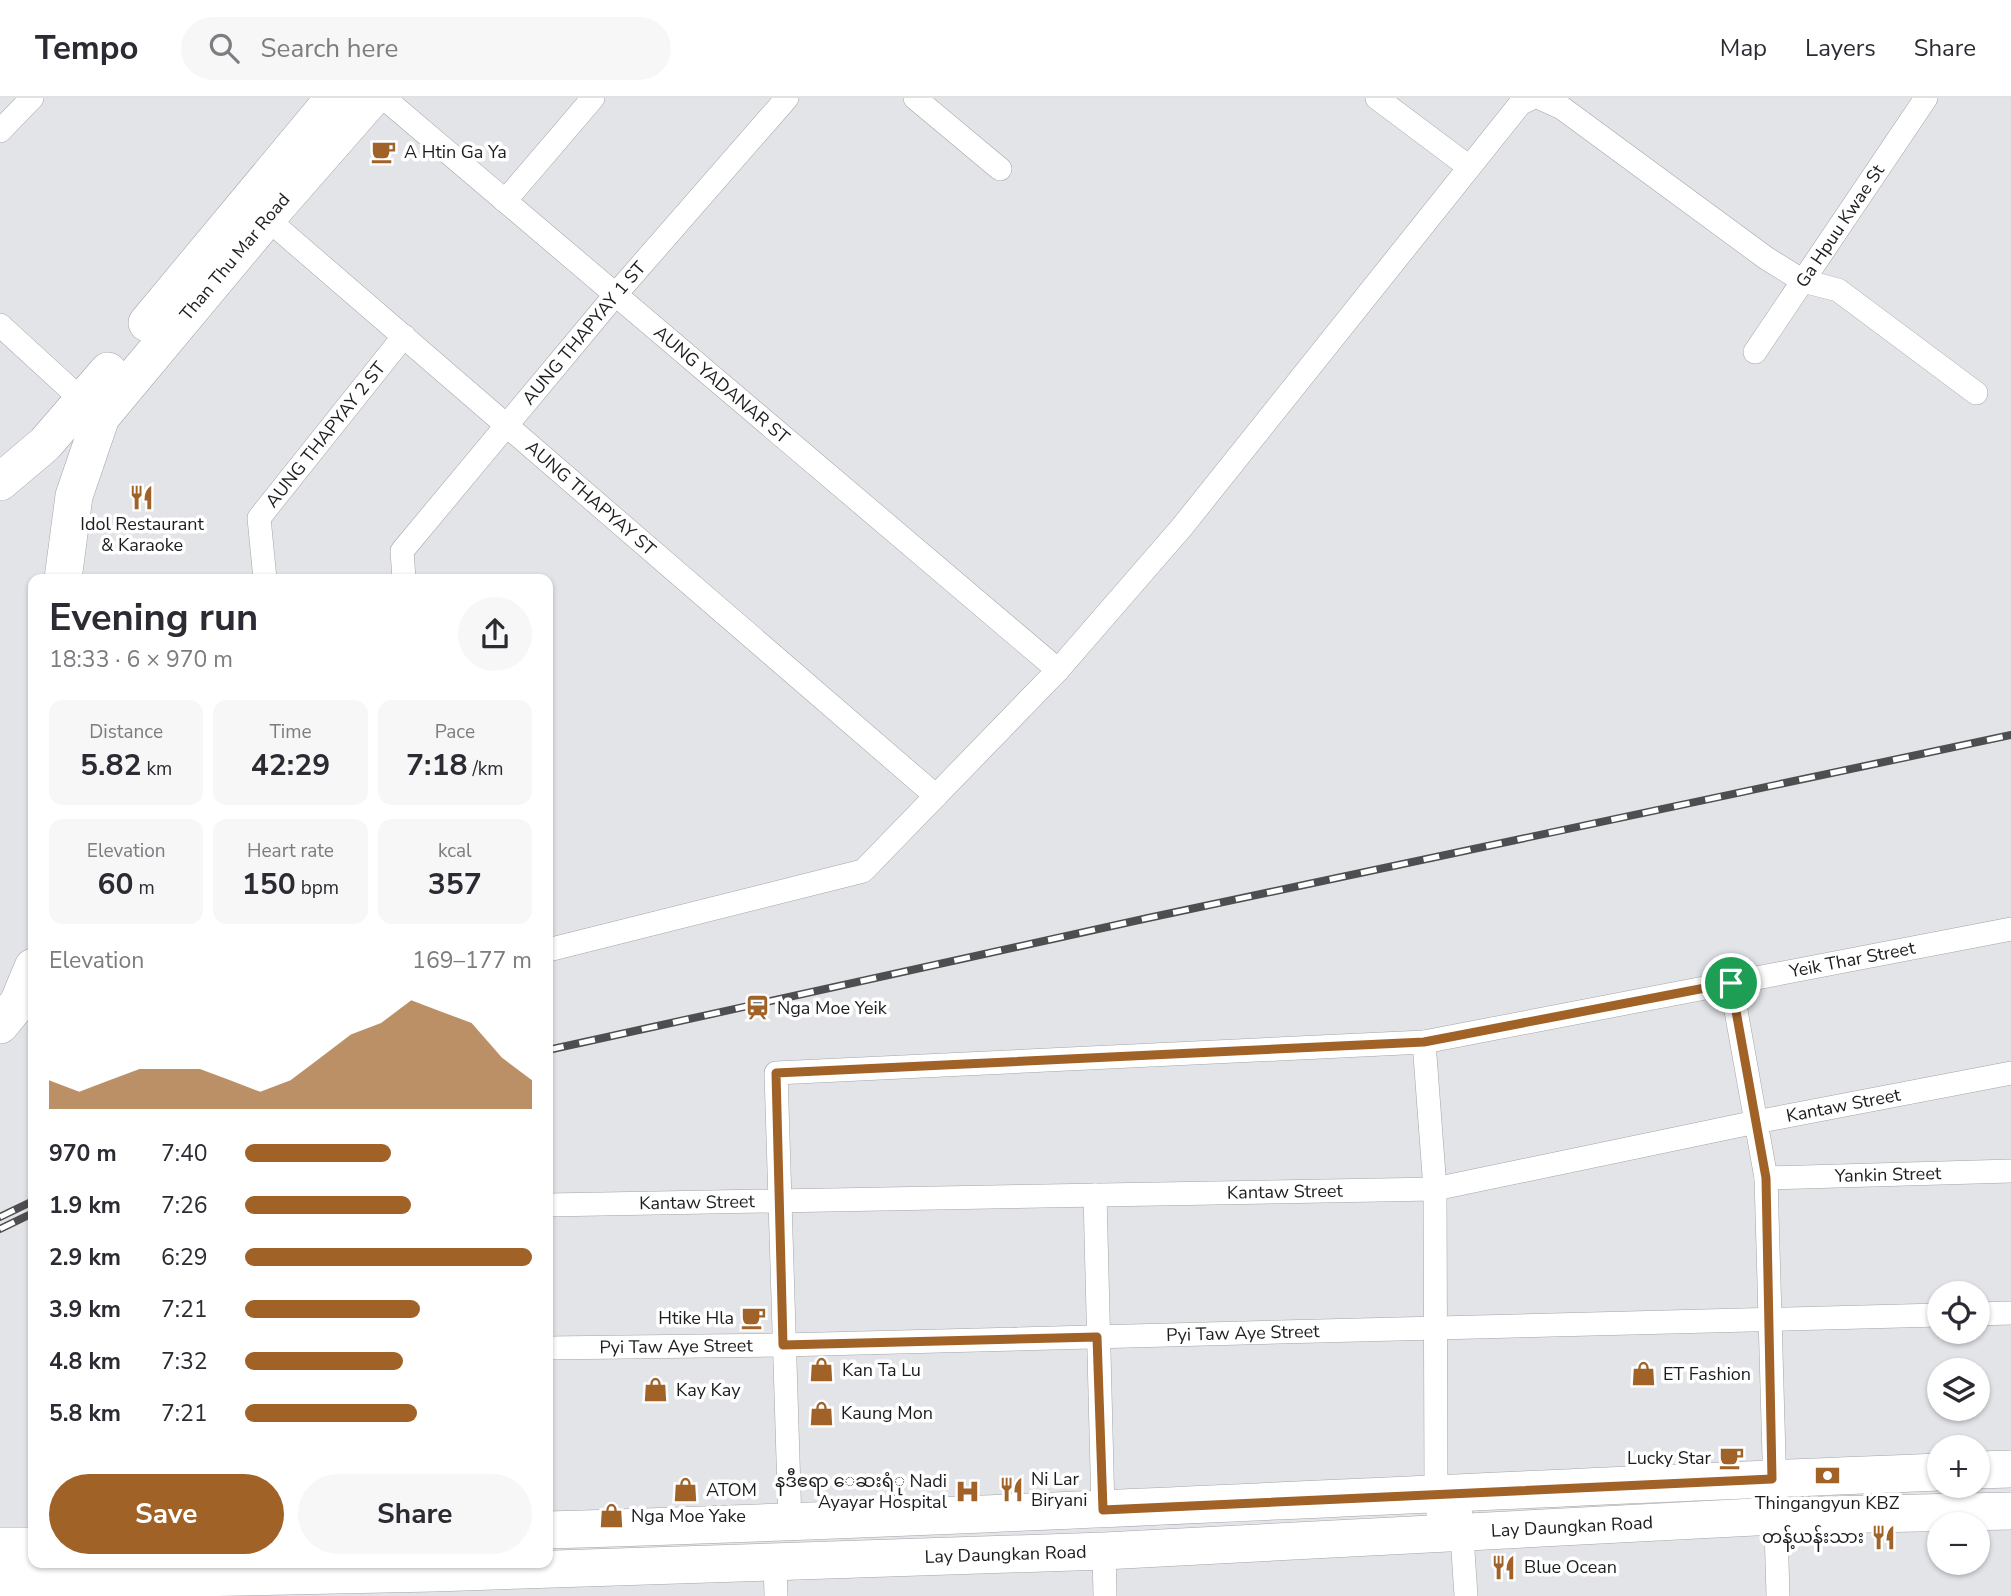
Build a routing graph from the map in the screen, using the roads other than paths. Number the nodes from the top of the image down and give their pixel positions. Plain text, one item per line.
1 (32, 98) edge
2 (334, 98) edge
3 (372, 98) edge
4 (384, 98) edge
5 (593, 98) edge
6 (787, 98) edge
7 (915, 98) edge
8 (1377, 98) edge
9 (1531, 98) edge
10 (1540, 98) edge
11 (1926, 98) edge
12 (0, 131) edge
13 (1469, 167) junction
14 (1000, 169) dead end
15 (505, 201) junction
16 (256, 210) junction
17 (1802, 281) junction
18 (617, 295) junction
19 (0, 325) edge
20 (404, 336) junction
21 (1755, 352) dead end
22 (1976, 393) dead end
23 (92, 409) junction
24 (507, 425) junction
25 (0, 482) edge
26 (64, 574) edge
27 (265, 574) edge
28 (404, 574) edge
29 (1058, 670) junction
30 (936, 796) junction
31 (2011, 929) edge
32 (553, 949) edge
33 (28, 979) edge
34 (1731, 983) junction
35 (0, 1025) edge
36 (1424, 1042) junction
37 (2011, 1073) edge
38 (1756, 1122) junction
39 (2011, 1171) edge
40 (1766, 1178) junction
41 (1435, 1189) junction
42 (1095, 1195) junction
43 (779, 1200) junction
44 (553, 1205) edge
45 (2011, 1313) edge
46 (1990, 1314) edge
47 (1927, 1315) edge
48 (1768, 1320) junction
49 (1435, 1328) junction
50 (1097, 1337) junction
51 (783, 1345) junction
52 (553, 1348) edge
53 (2011, 1469) edge
54 (1990, 1470) edge
55 (1927, 1473) edge
56 (1772, 1479) junction
57 (1447, 1492) junction
58 (1103, 1510) junction
59 (2011, 1511) edge
60 (1774, 1516) junction
61 (914, 1518) junction
62 (790, 1523) junction
63 (553, 1530) edge
64 (1451, 1535) junction
65 (0, 1546) edge
66 (28, 1546) edge
67 (1104, 1550) junction
68 (915, 1557) junction
69 (775, 1578) edge
70 (107, 1579) edge
71 (0, 1581) edge
72 (434, 1584) edge
73 (1105, 1596) edge
74 (1466, 1596) edge
75 (1778, 1596) edge

1 - 12 street
2 - 16 main road, Than Thu Mar Road
3 - 16 main road, Than Thu Mar Road
4 - 15 street, AUNG YADANAR ST
5 - 15 street
6 - 18 street, AUNG THAPYAY 1 ST
7 - 14 street
8 - 13 street
9 - 13 street
10 - 17 street
11 - 17 street, Ga Hpuu Kwae St
13 - 29 street
15 - 18 street, AUNG YADANAR ST
16 - 20 street, AUNG THAPYAY ST
16 - 23 main road, Than Thu Mar Road
17 - 21 street, Ga Hpuu Kwae St
17 - 22 street
18 - 24 street, AUNG THAPYAY 1 ST
18 - 29 street, AUNG YADANAR ST
19 - 23 street
20 - 24 street, AUNG THAPYAY ST
20 - 27 street, AUNG THAPYAY 2 ST
23 - 25 main road, Than Thu Mar Road
23 - 26 main road, Than Thu Mar Road
24 - 28 street, AUNG THAPYAY 1 ST
24 - 30 street, AUNG THAPYAY ST
29 - 30 street
30 - 32 street
31 - 34 street, Yeik Thar Street
33 - 35 main road
34 - 36 street, Yeik Thar Street
34 - 38 street
36 - 41 street
36 - 43 street, Yeik Thar Street
37 - 38 street, Kantaw Street
38 - 40 street
38 - 41 street, Kantaw Street
39 - 40 street, Yankin Street
40 - 48 street
41 - 42 street, Kantaw Street
41 - 49 street
42 - 43 street, Kantaw Street
42 - 50 street
43 - 44 street, Kantaw Street
43 - 51 street
45 - 46 street
47 - 48 street, Pyi Taw Aye Street
48 - 49 street, Pyi Taw Aye Street
48 - 56 street
49 - 50 street, Pyi Taw Aye Street
49 - 57 street
50 - 51 street, Pyi Taw Aye Street
50 - 58 street
51 - 52 street, Pyi Taw Aye Street
51 - 62 street
53 - 54 main road
55 - 56 main road
56 - 57 main road
56 - 60 street
57 - 58 main road
57 - 64 street
58 - 61 main road
58 - 67 main road
59 - 60 main road, Lay Daungkan Road
60 - 64 main road, Lay Daungkan Road
60 - 75 street
61 - 62 main road
61 - 68 main road
62 - 63 main road
64 - 67 main road, Lay Daungkan Road
64 - 74 street
65 - 66 main road
67 - 68 main road, Lay Daungkan Road
67 - 73 street
68 - 69 main road, Lay Daungkan Road
69 - 72 main road, Lay Daungkan Road
70 - 71 main road, Lay Daungkan Road
70 - 72 main road, Lay Daungkan Road

